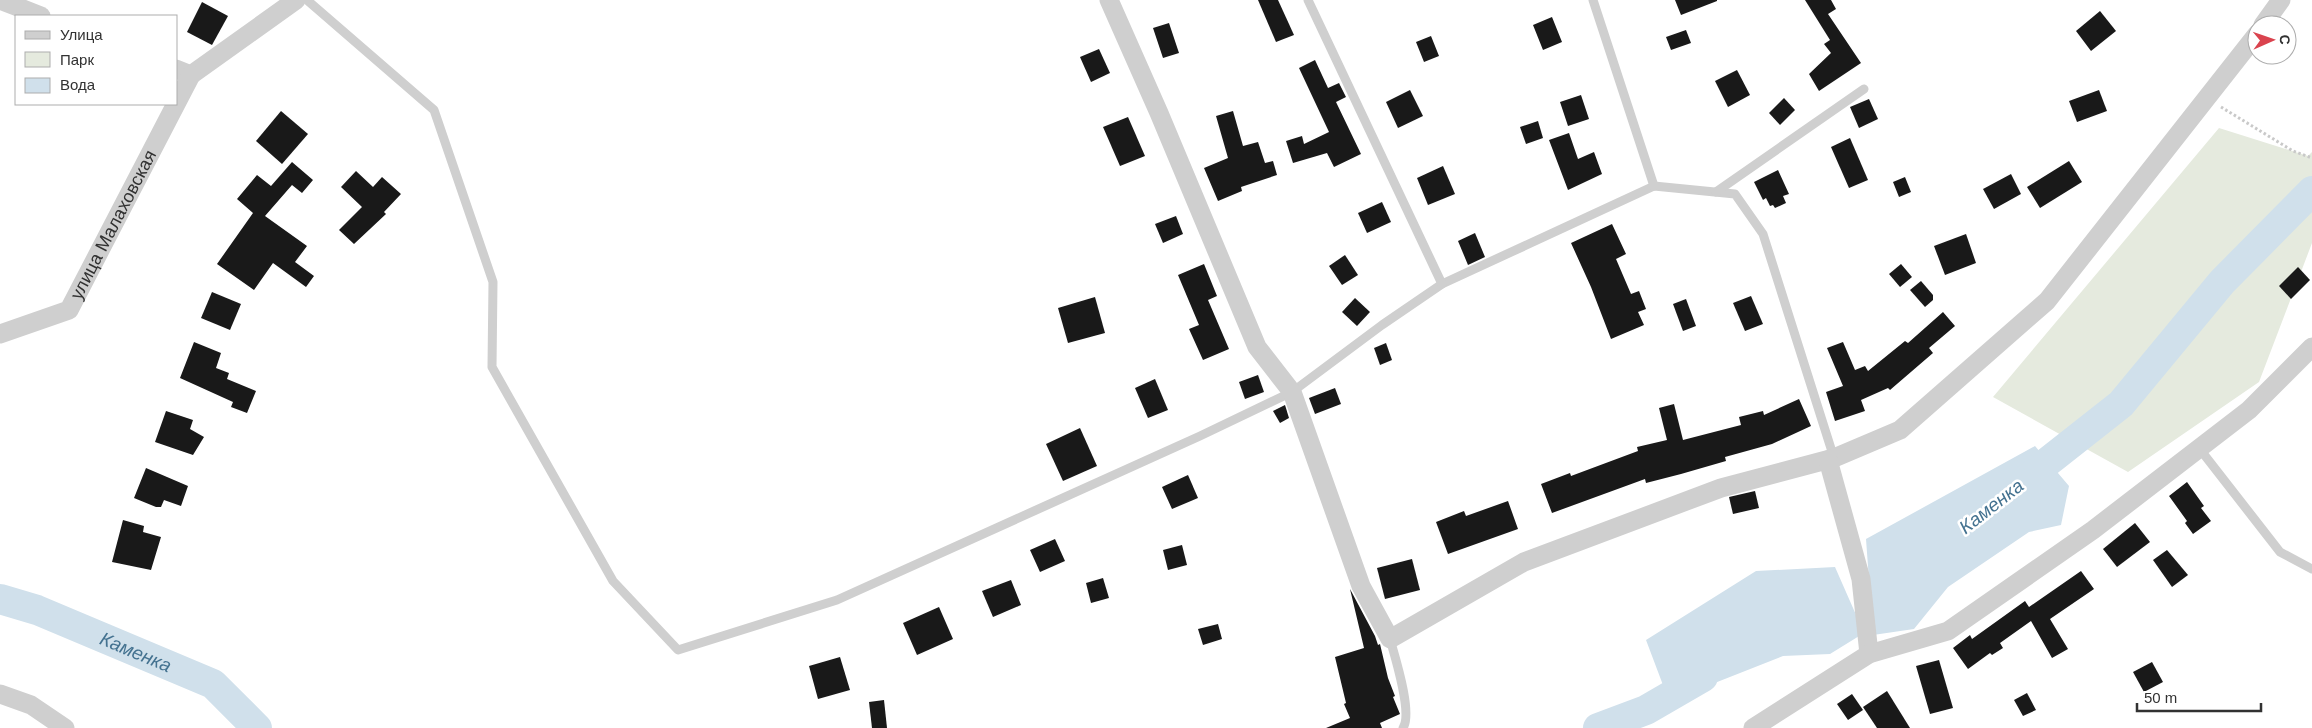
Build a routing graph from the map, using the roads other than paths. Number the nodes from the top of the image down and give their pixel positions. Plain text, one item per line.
1 (0, 0) edge
2 (296, 0) edge
3 (307, 0) edge
4 (1109, 0) edge
5 (1308, 0) edge
6 (1593, 0) edge
7 (2281, 0) edge
8 (38, 15) edge
9 (2270, 15) edge
10 (2247, 47) edge
11 (184, 72) edge
12 (178, 84) edge
13 (1864, 89) dead end
14 (168, 105) edge
15 (1654, 186) junction
16 (1716, 192) junction
17 (1442, 284) junction
18 (0, 334) edge
19 (2312, 347) edge
20 (1292, 392) junction
21 (2199, 448) junction
22 (1831, 459) junction
23 (2312, 569) edge
24 (1390, 639) junction
25 (1870, 654) junction
26 (0, 694) edge
27 (65, 728) edge
28 (1403, 728) edge
29 (1753, 728) edge

1 - 8 street
2 - 11 street
3 - 20 lane
4 - 20 street
5 - 17 lane
6 - 15 lane
7 - 9 street
10 - 22 street
11 - 12 street, улица Малаховская
13 - 16 lane
14 - 18 street, улица Малаховская
15 - 16 lane
15 - 17 lane
16 - 22 lane
17 - 20 lane
19 - 21 street
20 - 24 street
21 - 23 lane
21 - 25 street
22 - 24 street
22 - 25 street
24 - 28 lane
25 - 29 street
26 - 27 street

